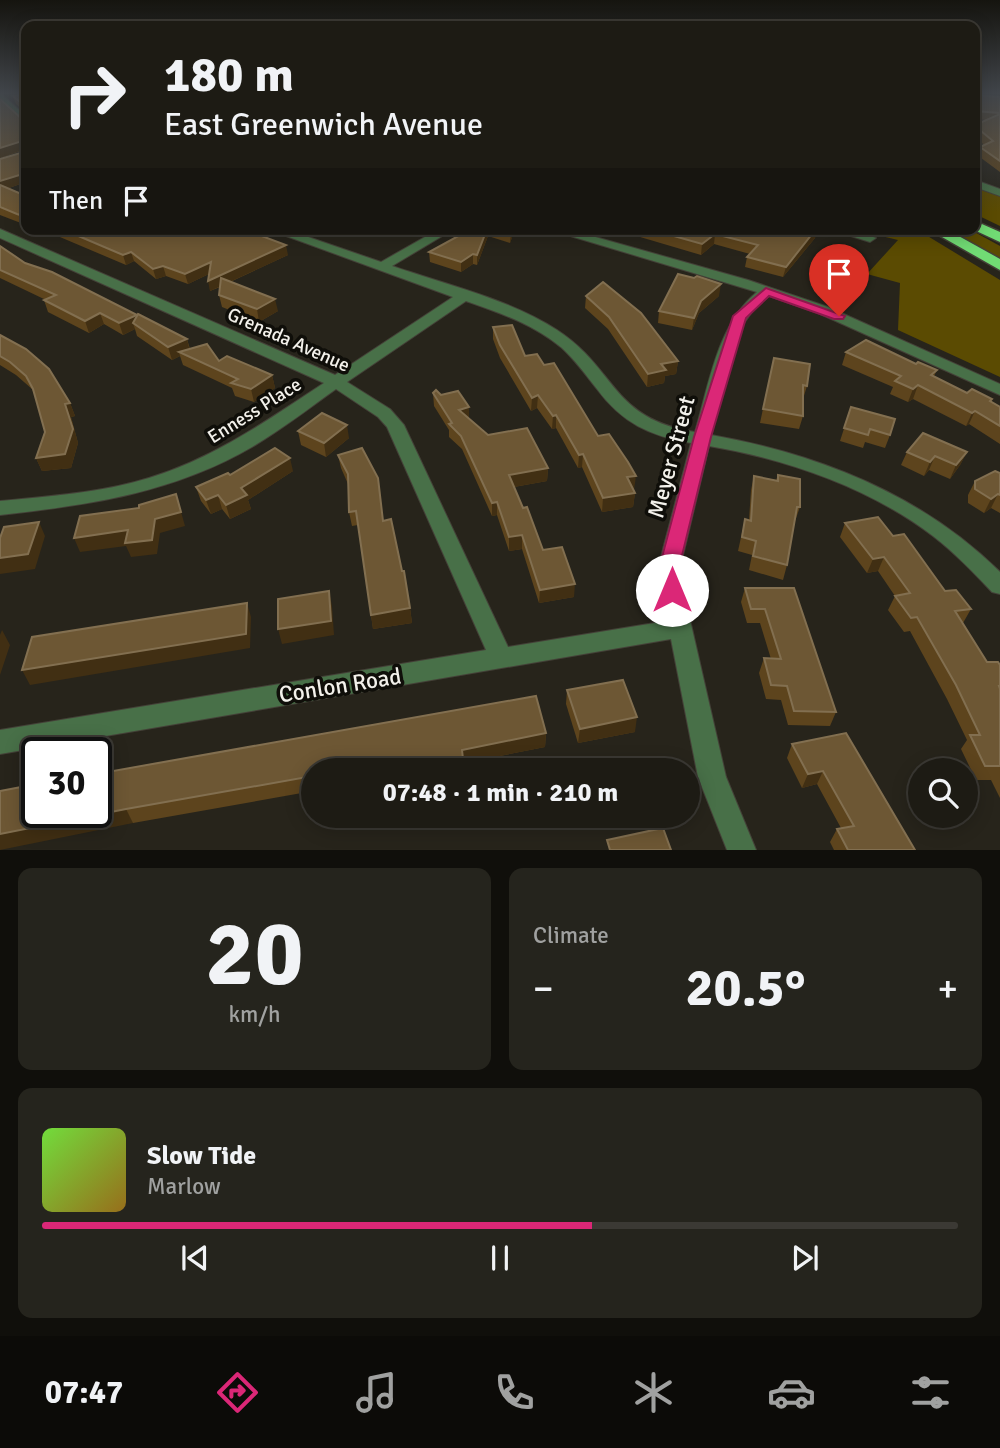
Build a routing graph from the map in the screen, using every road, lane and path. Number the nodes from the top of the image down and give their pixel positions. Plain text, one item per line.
1 (980, 185) edge
2 (1000, 192) edge
3 (980, 228) edge
4 (0, 233) edge
5 (290, 235) edge
6 (438, 235) edge
7 (574, 235) edge
8 (858, 235) edge
9 (946, 235) edge
10 (870, 238) dead end
11 (1000, 238) edge
12 (1000, 265) edge
13 (382, 267) junction
14 (766, 291) junction
15 (464, 296) junction
16 (336, 382) junction
17 (1000, 390) edge
18 (702, 437) junction
19 (0, 508) edge
20 (1000, 586) edge
21 (679, 628) junction
22 (501, 659) junction
23 (0, 742) edge
24 (742, 849) edge

1 - 2 street
3 - 11 highway
4 - 16 street, Grenada Avenue
5 - 13 street
6 - 13 street
7 - 14 street
8 - 10 street
9 - 12 highway
13 - 15 street
14 - 17 street
14 - 18 street, Meyer Street
15 - 16 street, Enness Place
15 - 18 street
16 - 19 street, Enness Place
16 - 22 street, Grenada Avenue
18 - 20 street
18 - 21 street, Meyer Street
21 - 22 street, Conlon Road
21 - 24 street, Meyer Street
22 - 23 street, Conlon Road

